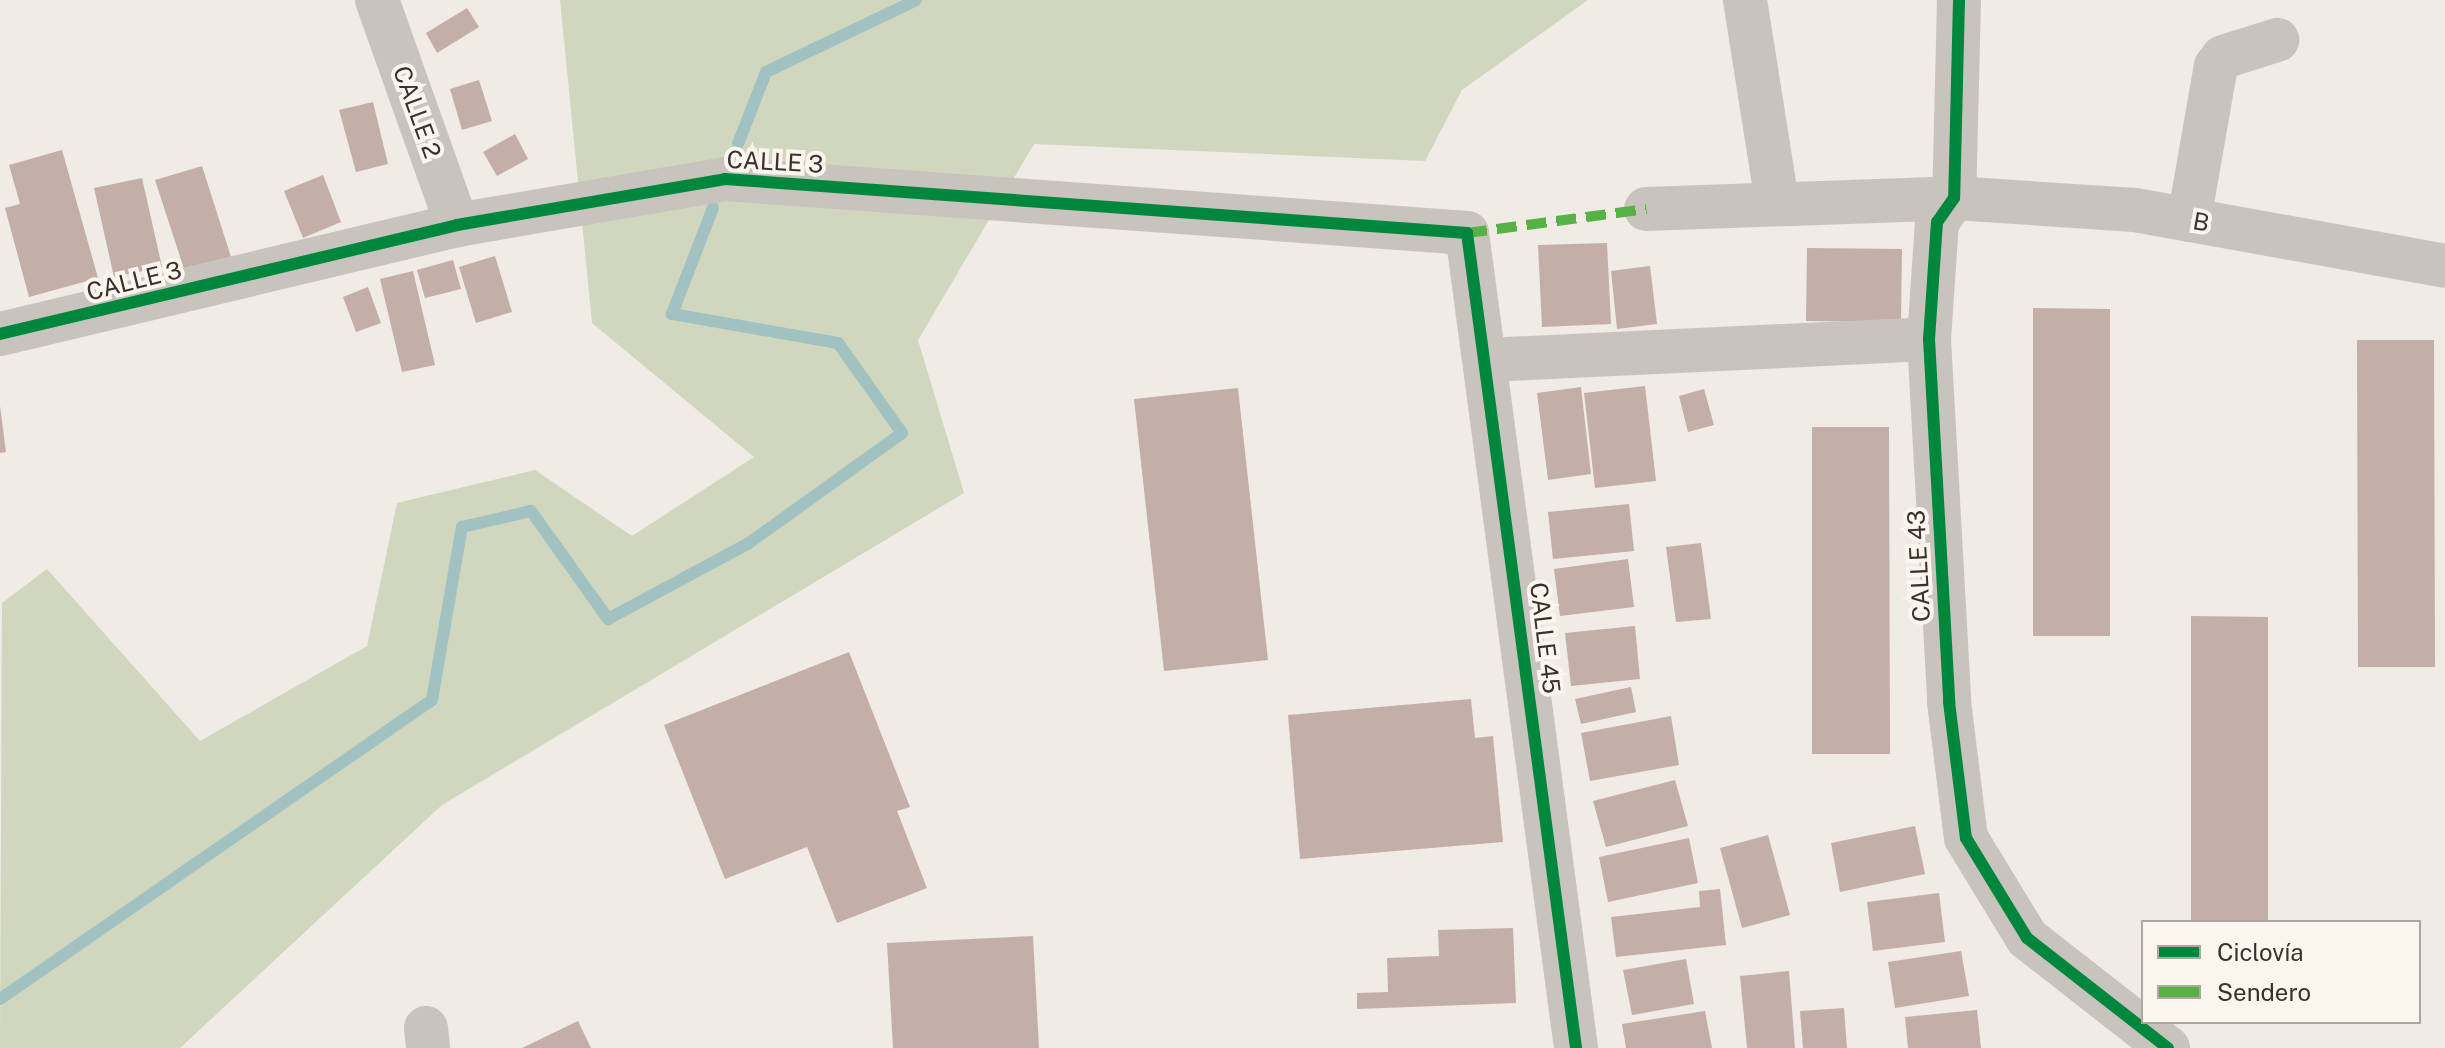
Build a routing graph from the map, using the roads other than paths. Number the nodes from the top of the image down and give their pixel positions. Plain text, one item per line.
1 (377, 0) edge
2 (1745, 0) edge
3 (1959, 0) edge
4 (2277, 40) dead end
5 (1954, 198) junction
6 (1777, 201) junction
7 (1646, 209) dead end
8 (2189, 220) junction
9 (457, 225) junction
10 (1467, 233) joint
11 (2445, 266) edge
12 (0, 334) edge
13 (1929, 339) junction
14 (1486, 360) junction
15 (1576, 1048) edge
16 (2168, 1048) edge

1 - 9 street, CALLE 2
2 - 6 street
3 - 5 street, CALLE 43
4 - 8 street
5 - 6 street, B
5 - 8 street, B
5 - 13 street, CALLE 43
6 - 7 street, B
8 - 11 street, B
9 - 10 street, CALLE 3
9 - 12 street, CALLE 3
10 - 14 street, CALLE 45
13 - 14 street
13 - 16 street, CALLE 43
14 - 15 street, CALLE 45

